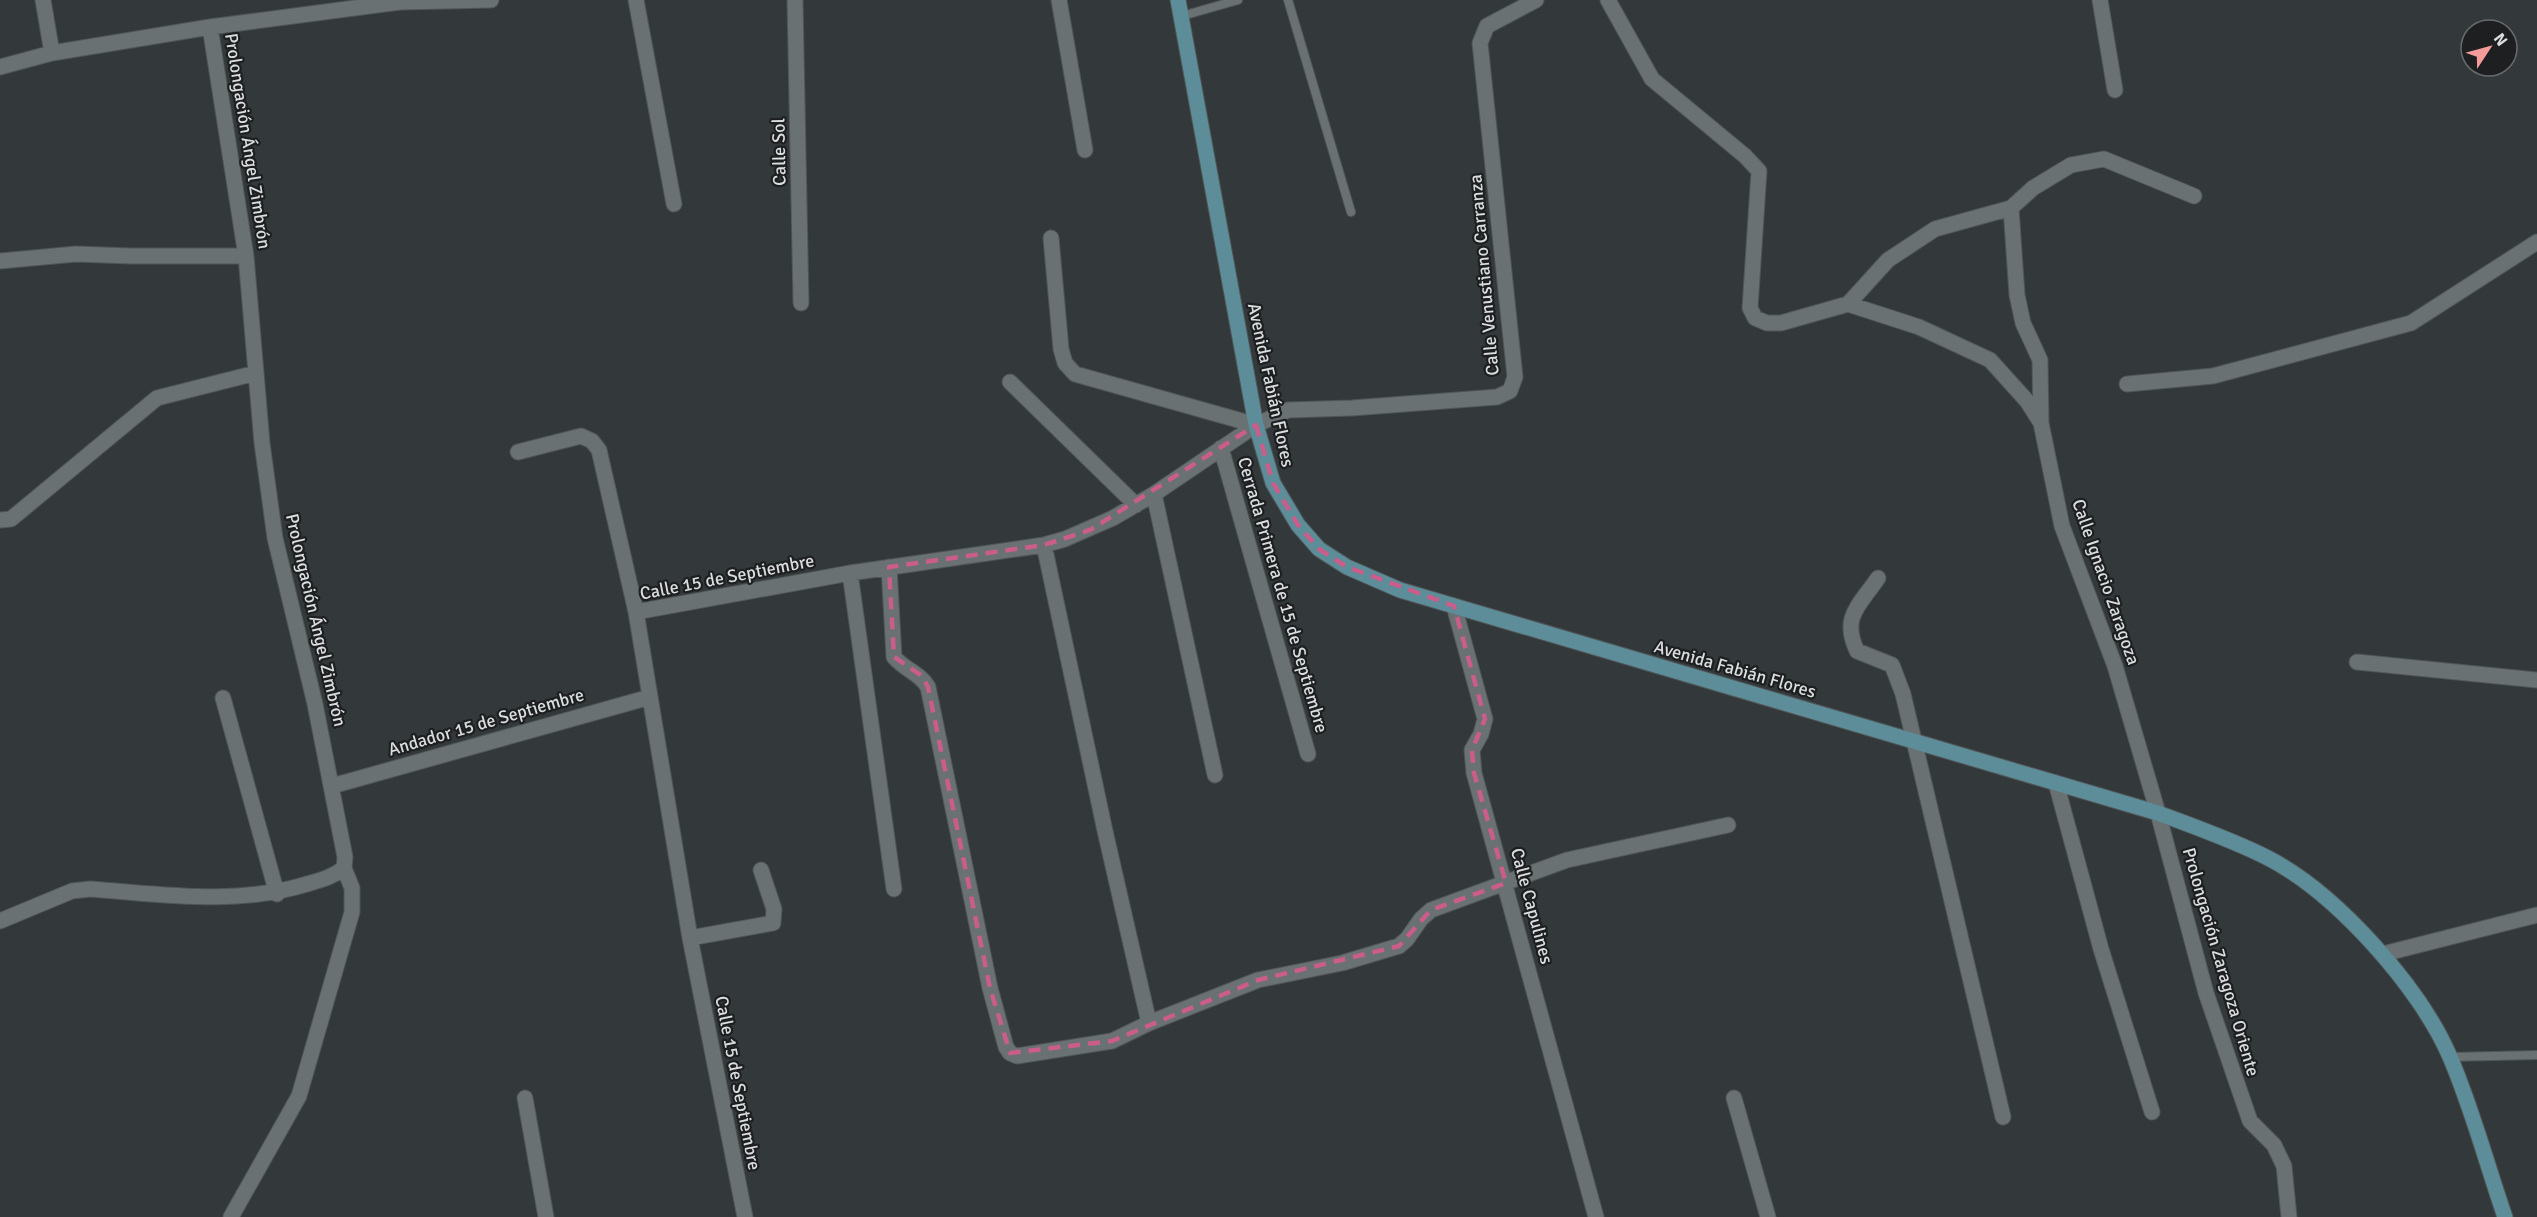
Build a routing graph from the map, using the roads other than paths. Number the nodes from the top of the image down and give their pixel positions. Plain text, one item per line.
1 (43, 0) edge
2 (491, 0) edge
3 (636, 0) edge
4 (795, 0) edge
5 (1059, 0) edge
6 (1178, 0) edge
7 (1238, 0) edge
8 (1288, 0) edge
9 (1536, 0) edge
10 (1608, 0) edge
11 (2100, 0) edge
12 (400, 1) edge
13 (1182, 16) junction
14 (210, 27) junction
15 (52, 53) junction
16 (0, 66) edge
17 (2115, 90) dead end
18 (1085, 150) dead end
19 (2194, 196) dead end
20 (674, 204) dead end
21 (2011, 208) junction
22 (1351, 212) dead end
23 (1051, 238) dead end
24 (2537, 242) edge
25 (246, 256) junction
26 (0, 261) edge
27 (801, 303) dead end
28 (1848, 304) junction
29 (256, 373) junction
30 (1010, 382) dead end
31 (2127, 384) dead end
32 (2041, 423) junction
33 (1256, 424) junction
34 (1221, 448) junction
35 (518, 452) dead end
36 (1154, 494) junction
37 (1136, 505) junction
38 (0, 520) edge
39 (1044, 545) junction
40 (889, 567) junction
41 (850, 573) junction
42 (1878, 578) dead end
43 (1454, 606) junction
44 (636, 612) junction
45 (2356, 662) dead end
46 (2537, 680) edge
47 (650, 697) junction
48 (223, 698) dead end
49 (1913, 740) junction
50 (1308, 754) dead end
51 (1215, 775) dead end
52 (2056, 783) junction
53 (332, 786) junction
54 (2158, 813) junction
55 (1728, 825) dead end
56 (344, 868) junction
57 (761, 870) dead end
58 (1506, 883) junction
59 (894, 889) dead end
60 (277, 894) junction
61 (2537, 915) edge
62 (0, 921) edge
63 (690, 938) junction
64 (2383, 954) junction
65 (1149, 1023) junction
66 (2537, 1055) edge
67 (2450, 1057) junction
68 (525, 1098) dead end
69 (1734, 1098) dead end
70 (2152, 1112) dead end
71 (2002, 1117) dead end
72 (231, 1217) edge
73 (546, 1217) edge
74 (745, 1217) edge
75 (1596, 1217) edge
76 (1768, 1217) edge
77 (2289, 1217) edge
78 (2505, 1217) edge

1 - 15 street
2 - 12 street
3 - 20 street
4 - 27 street, Calle Sol
5 - 18 street
6 - 13 main road, Avenida Fabián Flores
7 - 13 lane
8 - 22 lane
9 - 33 street, Calle Venustiano Carranza
10 - 28 street
11 - 17 street
12 - 14 street
13 - 33 main road, Avenida Fabián Flores
14 - 15 street
14 - 25 street, Prolongación Ángel Zimbrón
15 - 16 street
19 - 21 street
21 - 28 street
21 - 32 street
23 - 33 street
24 - 31 street
25 - 26 street
25 - 29 street, Prolongación Ángel Zimbrón
28 - 32 street, Calle Ignacio Zaragoza
29 - 38 street
29 - 53 street, Prolongación Ángel Zimbrón
30 - 37 street
32 - 54 street, Calle Ignacio Zaragoza
33 - 34 street, Calle 15 de Septiembre
33 - 43 main road, Avenida Fabián Flores
34 - 36 street, Calle 15 de Septiembre
34 - 50 street, Cerrada Primera de 15 de Septiembre
35 - 44 street
36 - 37 street, Calle 15 de Septiembre
36 - 51 street
37 - 39 street, Calle 15 de Septiembre
39 - 40 street, Calle 15 de Septiembre
39 - 65 street
40 - 41 street, Calle 15 de Septiembre
40 - 65 street
41 - 44 street, Calle 15 de Septiembre
41 - 59 street
42 - 49 street
43 - 49 main road, Avenida Fabián Flores
43 - 58 street, Calle Capulines
44 - 47 street, Calle 15 de Septiembre
45 - 46 street
47 - 53 street, Andador 15 de Septiembre
47 - 63 street, Calle 15 de Septiembre
48 - 60 street
49 - 52 main road, Avenida Fabián Flores
49 - 71 street
52 - 54 main road, Avenida Fabián Flores
52 - 70 street
53 - 56 street, Prolongación Ángel Zimbrón
54 - 64 main road, Avenida Fabián Flores
54 - 77 street, Prolongación Zaragoza Oriente
55 - 58 street
56 - 60 street
56 - 72 street, Prolongación Ángel Zimbrón
57 - 63 street
58 - 65 street
58 - 75 street, Calle Capulines
60 - 62 street
61 - 64 street
63 - 74 street, Calle 15 de Septiembre
64 - 67 main road, Avenida Fabián Flores
66 - 67 lane
67 - 78 main road, Avenida Fabián Flores
68 - 73 street
69 - 76 street

